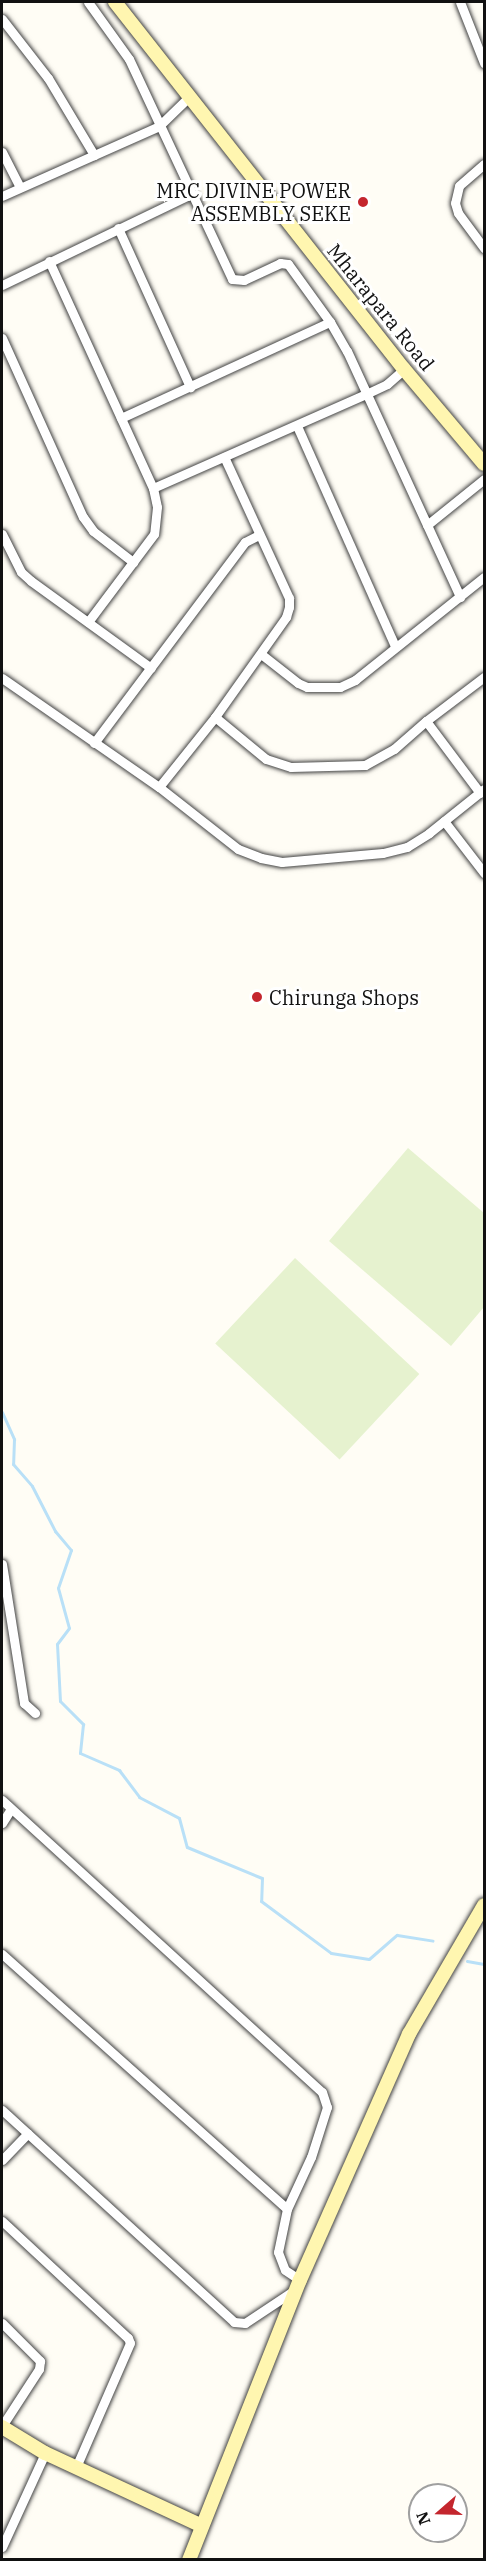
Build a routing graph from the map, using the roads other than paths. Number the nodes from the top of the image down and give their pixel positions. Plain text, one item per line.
1 (88, 2) edge
2 (115, 2) edge
3 (460, 2) edge
4 (2, 19) edge
5 (484, 63) edge
6 (190, 96) junction
7 (159, 126) junction
8 (2, 152) edge
9 (94, 154) junction
10 (484, 164) edge
11 (20, 188) junction
12 (191, 194) junction
13 (2, 196) edge
14 (118, 228) junction
15 (484, 248) edge
16 (49, 261) junction
17 (2, 285) edge
18 (330, 322) junction
19 (2, 338) edge
20 (404, 369) junction
21 (190, 387) junction
22 (366, 394) junction
23 (121, 418) junction
24 (297, 426) junction
25 (484, 440) edge
26 (473, 449) junction
27 (224, 457) junction
28 (484, 464) edge
29 (484, 479) edge
30 (153, 488) junction
31 (427, 525) junction
32 (2, 534) edge
33 (259, 535) junction
34 (133, 562) junction
35 (484, 577) edge
36 (460, 597) junction
37 (88, 622) junction
38 (395, 646) junction
39 (261, 654) junction
40 (151, 668) junction
41 (484, 677) edge
42 (2, 678) edge
43 (215, 717) junction
44 (426, 722) junction
45 (94, 743) junction
46 (159, 787) junction
47 (482, 791) edge
48 (444, 821) junction
49 (484, 873) edge
50 (2, 1564) edge
51 (35, 1713) dead end
52 (2, 1800) edge
53 (10, 1810) junction
54 (2, 1823) edge
55 (484, 1905) edge
56 (2, 1954) edge
57 (2, 2110) edge
58 (28, 2133) junction
59 (2, 2160) edge
60 (288, 2209) junction
61 (2, 2222) edge
62 (298, 2285) junction
63 (2, 2323) edge
64 (2, 2426) edge
65 (45, 2453) junction
66 (76, 2467) junction
67 (202, 2526) junction
68 (2, 2547) edge
69 (189, 2559) edge

1 - 7 street
2 - 6 main road, Mharapara Road
3 - 5 street
4 - 9 street
6 - 7 street
6 - 20 main road, Mharapara Road
7 - 9 street
7 - 12 street
8 - 11 street
9 - 11 street
10 - 15 street
11 - 13 street
12 - 14 street
12 - 18 street
14 - 16 street
14 - 21 street
16 - 17 street
16 - 23 street
18 - 21 street
18 - 22 street
19 - 34 street
20 - 22 street
20 - 26 main road, Mharapara Road
21 - 23 street
22 - 24 street
22 - 31 street
23 - 30 street
24 - 27 street
24 - 38 street
25 - 26 main road
26 - 28 main road, Mharapara Road
27 - 30 street
27 - 33 street
29 - 31 street
30 - 34 street
31 - 36 street
32 - 37 street
33 - 39 street
33 - 40 street
34 - 37 street
35 - 36 street
36 - 38 street
37 - 40 street
38 - 39 street
39 - 43 street
40 - 45 street
41 - 44 street
42 - 45 street
43 - 44 street
43 - 46 street
44 - 47 street
45 - 46 street
46 - 48 street
47 - 48 street
48 - 49 street
50 - 51 street
52 - 53 street
53 - 54 street
53 - 60 street
55 - 62 main road
56 - 60 street
57 - 58 street
58 - 59 street
58 - 62 street
60 - 62 street
61 - 66 street
62 - 67 main road
63 - 64 street
64 - 65 main road
65 - 66 main road
65 - 68 street
66 - 67 main road
67 - 69 main road

